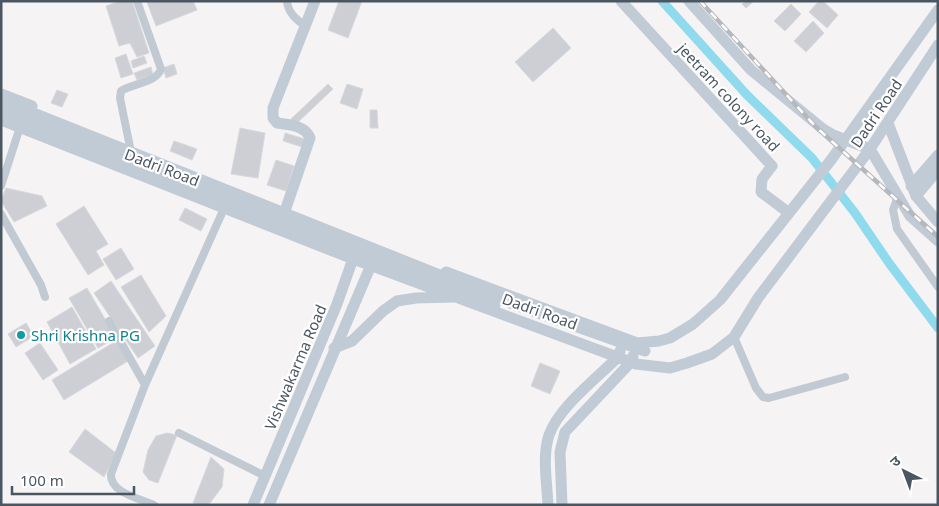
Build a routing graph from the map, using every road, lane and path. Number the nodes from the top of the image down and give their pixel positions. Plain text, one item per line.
1 (137, 1) edge
2 (288, 1) edge
3 (315, 1) edge
4 (621, 1) edge
5 (689, 1) edge
6 (938, 10) edge
7 (305, 26) junction
8 (938, 45) edge
9 (1, 94) edge
10 (1, 100) edge
11 (1, 111) edge
12 (1, 120) edge
13 (888, 123) junction
14 (20, 127) junction
15 (846, 140) junction
16 (130, 147) junction
17 (870, 149) junction
18 (938, 155) edge
19 (938, 170) edge
20 (1, 186) edge
21 (231, 187) junction
22 (914, 191) junction
23 (898, 196) junction
24 (225, 207) junction
25 (286, 208) junction
26 (788, 213) junction
27 (1, 214) edge
28 (938, 222) edge
29 (359, 239) junction
30 (938, 241) edge
31 (378, 247) junction
32 (353, 259) junction
33 (371, 265) junction
34 (938, 287) edge
35 (45, 297) dead end
36 (458, 297) junction
37 (109, 321) dead end
38 (624, 337) junction
39 (734, 337) junction
40 (334, 348) junction
41 (642, 350) junction
42 (618, 357) junction
43 (631, 362) junction
44 (670, 368) junction
45 (845, 377) dead end
46 (145, 385) junction
47 (179, 433) dead end
48 (265, 476) junction
49 (154, 505) edge
50 (253, 505) edge
51 (269, 505) edge
52 (548, 505) edge
53 (562, 505) edge

1 - 16 street
2 - 7 street
3 - 7 main road
4 - 26 main road, jeetram colony road
5 - 15 main road
6 - 15 main road, Dadri Road
7 - 25 main road
8 - 13 main road, Dadri Road
9 - 16 main road, Dadri Road
10 - 41 main road, bridge
11 - 41 main road, bridge
12 - 14 main road, Dadri Road
13 - 17 main road, Dadri Road
13 - 22 main road
14 - 20 street
14 - 24 main road, Dadri Road
15 - 17 main road
15 - 26 main road, Dadri Road
16 - 21 main road, Dadri Road
17 - 23 main road
17 - 39 main road, Dadri Road
18 - 22 main road
19 - 22 main road
21 - 24 street
21 - 25 main road, Dadri Road
22 - 28 main road
23 - 30 main road
23 - 34 street
24 - 32 main road, Dadri Road
24 - 46 street
25 - 29 main road, Dadri Road
26 - 41 main road, Dadri Road
27 - 35 street
29 - 31 main road, Dadri Road
29 - 32 main road, Vishwakarma Road
31 - 33 main road, Vishwakarma Road
31 - 38 main road, Dadri Road
32 - 33 main road, Dadri Road
32 - 48 main road, Vishwakarma Road
33 - 36 main road, Dadri Road
33 - 40 main road, Vishwakarma Road
36 - 40 main road
36 - 42 main road, Dadri Road
37 - 46 street
38 - 41 main road, Dadri Road
38 - 42 main road
39 - 44 main road, Dadri Road
39 - 45 street
40 - 51 main road, Vishwakarma Road
41 - 43 main road
41 - 44 main road
42 - 43 main road, Dadri Road
42 - 52 main road
43 - 44 main road, Dadri Road
43 - 53 main road
46 - 49 street
47 - 48 street
48 - 50 main road, Vishwakarma Road

